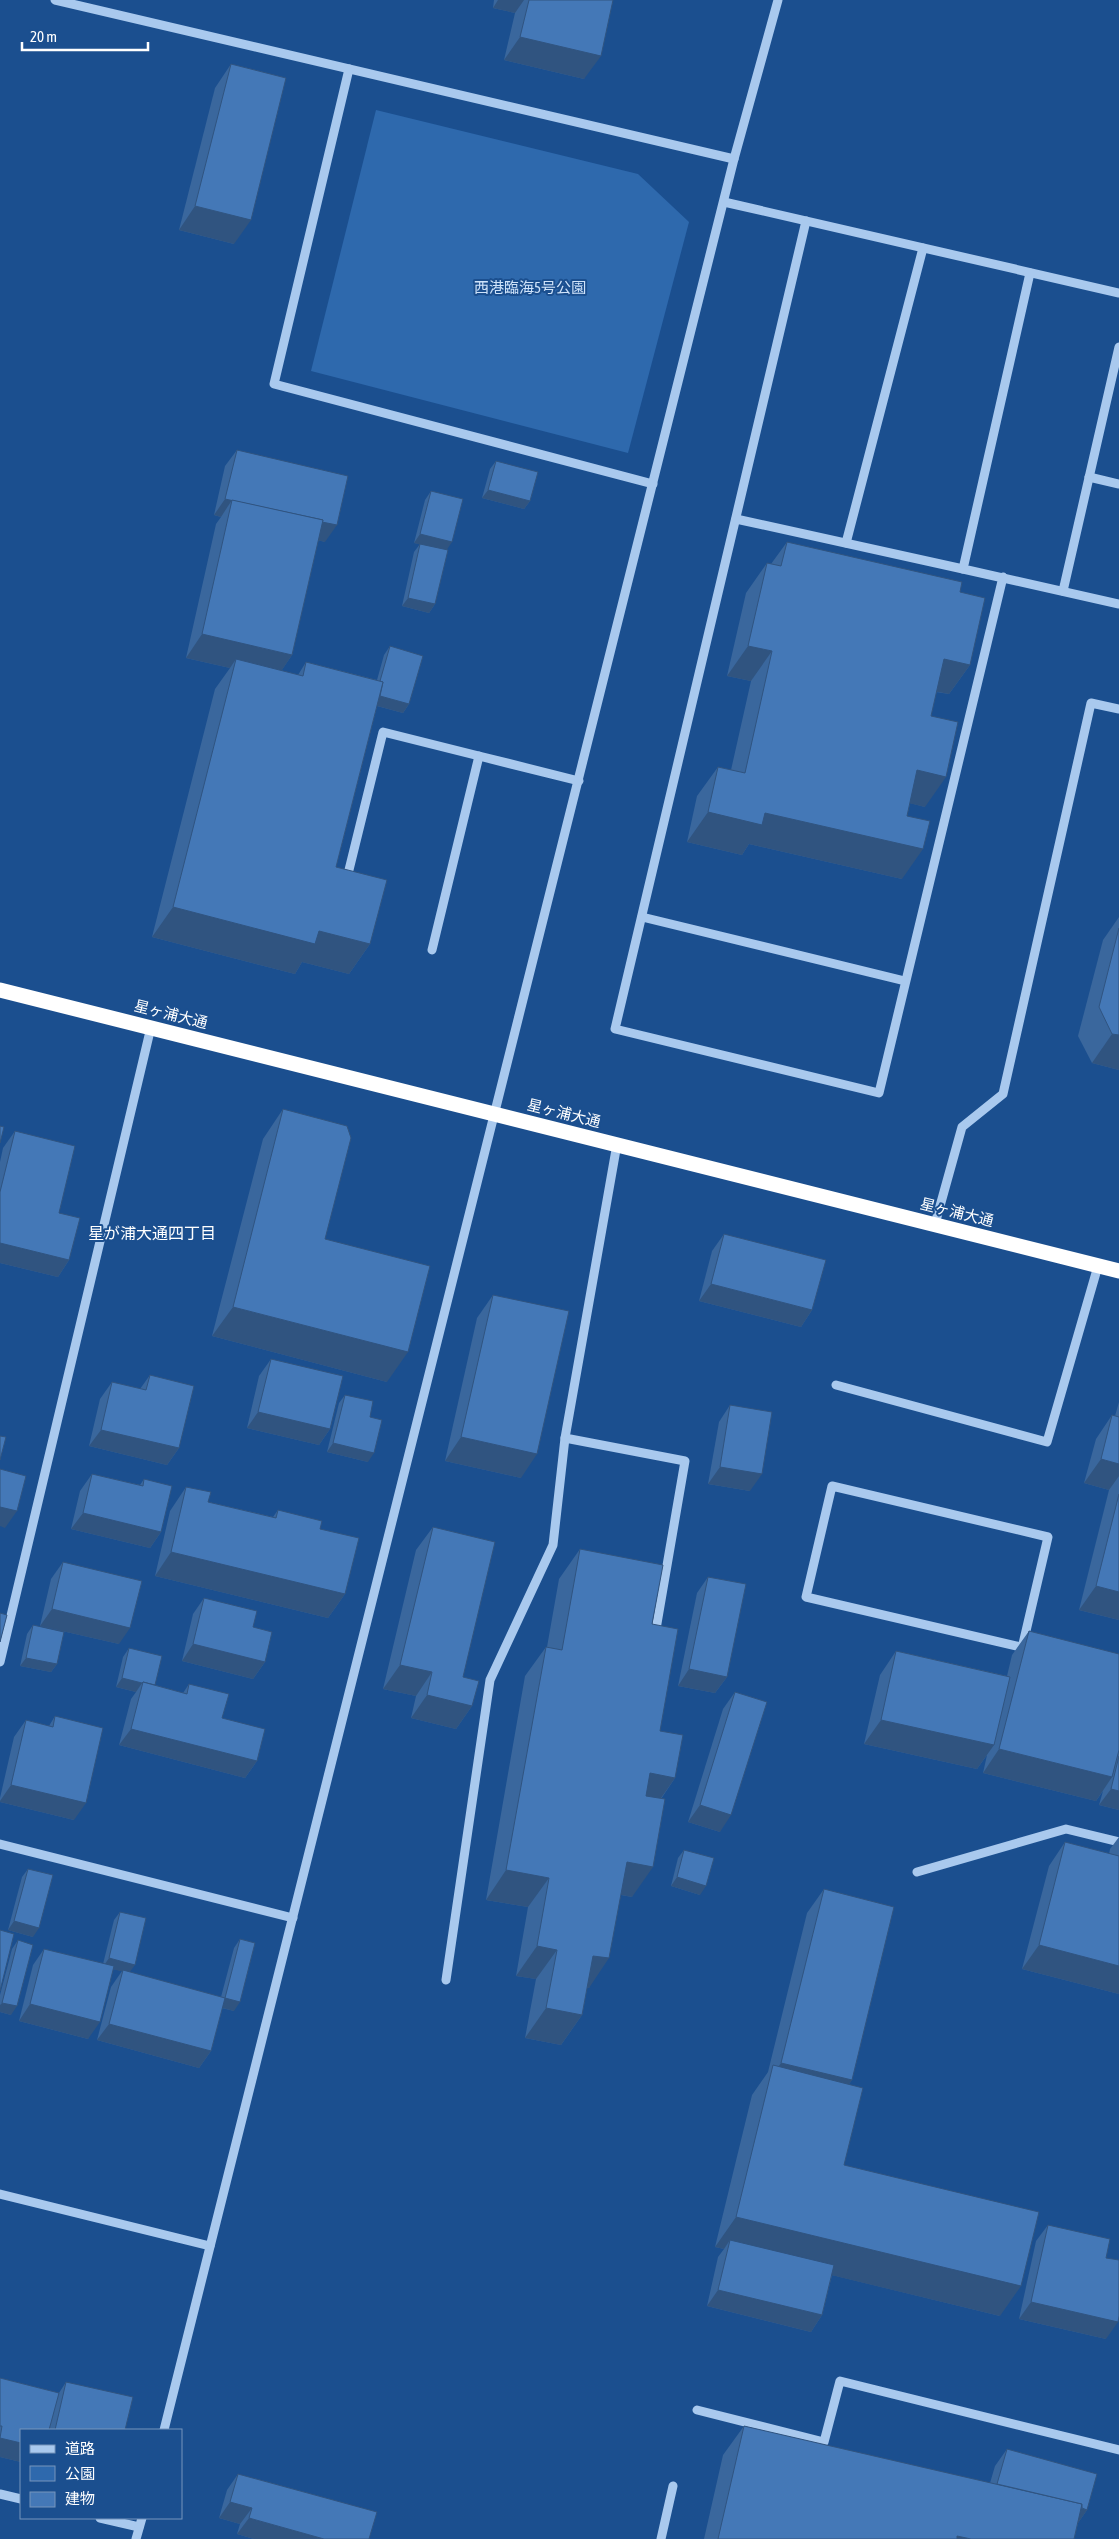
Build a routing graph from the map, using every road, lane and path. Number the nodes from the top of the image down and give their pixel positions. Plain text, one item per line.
1 (55, 0) edge
2 (778, 0) edge
3 (67, 2) edge
4 (349, 69) junction
5 (734, 159) junction
6 (724, 202) junction
7 (806, 221) junction
8 (923, 248) junction
9 (1030, 273) junction
10 (1119, 294) edge
11 (1119, 346) edge
12 (1089, 478) junction
13 (653, 484) junction
14 (1119, 484) edge
15 (736, 519) junction
16 (846, 543) junction
17 (963, 569) junction
18 (1003, 577) junction
19 (1063, 591) junction
20 (1119, 604) edge
21 (1119, 710) edge
22 (479, 756) junction
23 (579, 781) junction
24 (347, 878) edge
25 (642, 917) junction
26 (432, 950) dead end
27 (905, 981) junction
28 (0, 990) edge
29 (151, 1028) junction
30 (495, 1114) junction
31 (618, 1144) junction
32 (935, 1224) junction
33 (1098, 1266) junction
34 (1119, 1271) edge
35 (836, 1385) dead end
36 (565, 1438) junction
37 (654, 1636) edge
38 (1022, 1648) junction
39 (1042, 1652) edge
40 (0, 1662) edge
41 (1119, 1842) edge
42 (0, 1844) edge
43 (917, 1872) dead end
44 (293, 1918) junction
45 (446, 1980) dead end
46 (0, 2194) edge
47 (210, 2246) junction
48 (697, 2410) dead end
49 (164, 2429) edge
50 (1119, 2450) edge
51 (673, 2486) dead end
52 (0, 2494) edge
53 (20, 2499) edge
54 (104, 2519) edge
55 (142, 2519) edge
56 (140, 2527) junction
57 (136, 2539) edge
58 (661, 2539) edge

1 - 3 street
2 - 5 street
3 - 4 street
4 - 5 street
4 - 13 street
5 - 6 street
6 - 7 street
6 - 13 street
7 - 8 street
7 - 15 street
8 - 9 street
8 - 16 street
9 - 10 street
9 - 17 street
11 - 12 street
12 - 14 street
12 - 19 street
13 - 23 street
15 - 16 street
15 - 25 street
16 - 17 street
17 - 18 street
18 - 19 street
18 - 27 street
19 - 20 street
21 - 32 street
22 - 23 street
22 - 24 street
22 - 26 street
23 - 30 street
25 - 27 street
25 - 27 street
28 - 29 highway, 星ヶ浦大通
29 - 30 highway, 星ヶ浦大通
29 - 40 street
30 - 31 highway, 星ヶ浦大通
30 - 44 street
31 - 32 highway, 星ヶ浦大通
31 - 36 street
32 - 33 highway, 星ヶ浦大通
33 - 34 highway, 星ヶ浦大通
33 - 35 street
36 - 37 street
36 - 45 street
38 - 38 street
38 - 39 street
41 - 43 street
42 - 44 street
44 - 47 street
46 - 47 street
47 - 49 street
48 - 50 street
51 - 58 street
52 - 53 street
54 - 56 street
55 - 56 street
56 - 57 street

